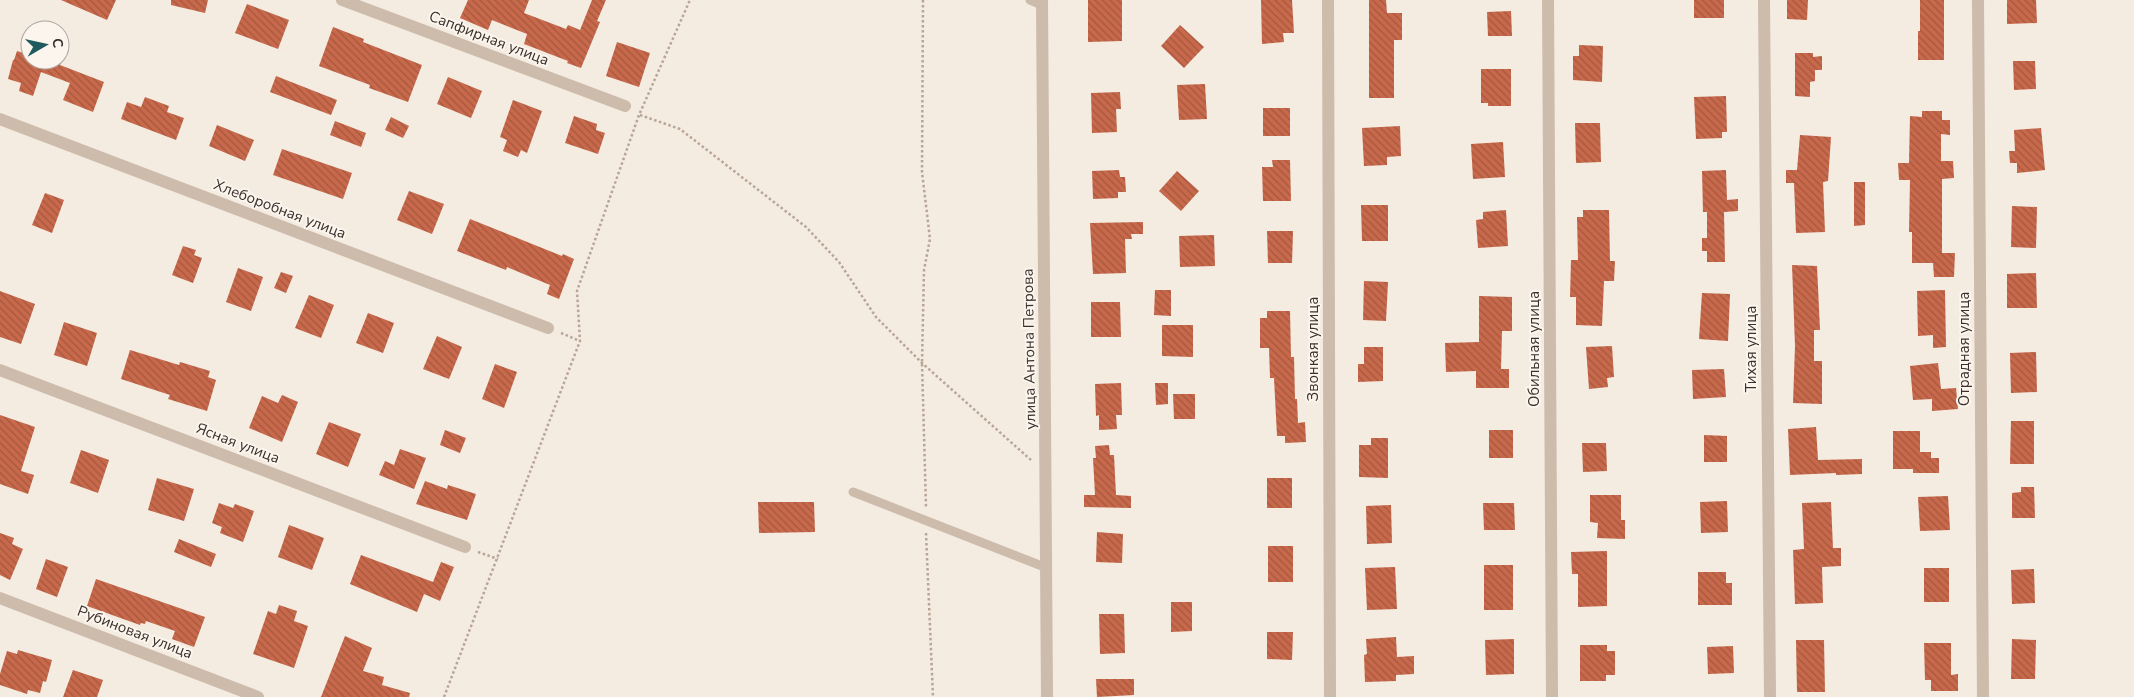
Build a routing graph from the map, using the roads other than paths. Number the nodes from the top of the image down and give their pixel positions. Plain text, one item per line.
1 (342, 0) edge
2 (1328, 0) edge
3 (1548, 0) edge
4 (1764, 0) edge
5 (1978, 0) edge
6 (1038, 2) edge
7 (625, 106) dead end
8 (0, 120) edge
9 (548, 328) road end
10 (0, 370) edge
11 (853, 492) dead end
12 (465, 547) road end
13 (1048, 568) junction
14 (0, 598) edge
15 (258, 697) edge
16 (1047, 697) edge
17 (1330, 697) edge
18 (1552, 697) edge
19 (1770, 697) edge
20 (1983, 697) edge

1 - 7 street, Сапфирная улица
2 - 17 street, Звонкая улица
3 - 18 street, Обильная улица
4 - 19 street, Тихая улица
5 - 20 street, Отрадная улица
6 - 13 street, улица Антона Петрова
8 - 9 street, Хлеборобная улица
10 - 12 street, Ясная улица
11 - 13 lane
13 - 16 street, улица Антона Петрова
14 - 15 street, Рубиновая улица

